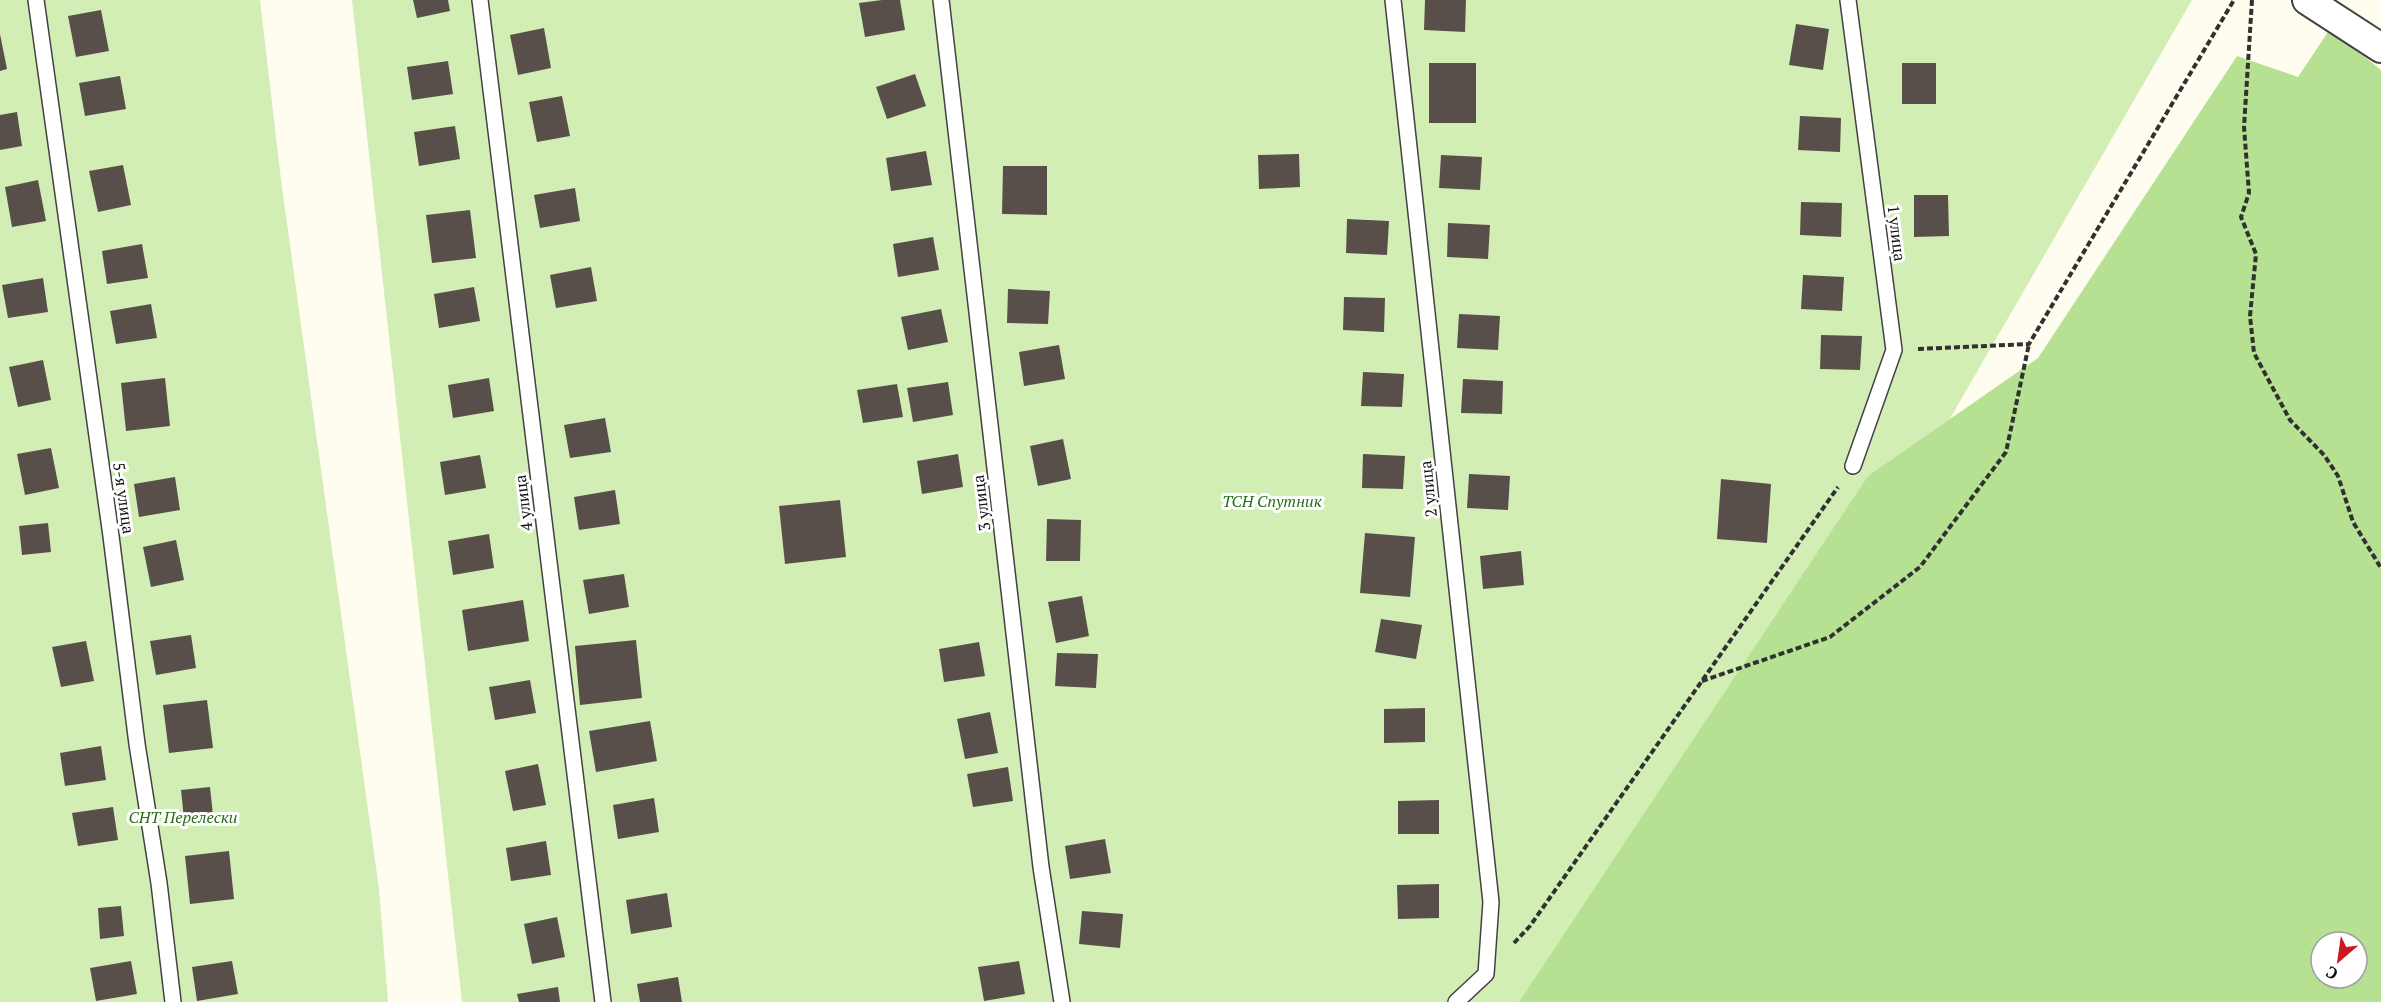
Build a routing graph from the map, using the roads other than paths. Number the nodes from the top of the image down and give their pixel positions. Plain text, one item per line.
1 (36, 0) edge
2 (480, 0) edge
3 (941, 0) edge
4 (1392, 0) edge
5 (1848, 0) edge
6 (2307, 0) edge
7 (2381, 48) edge
8 (1853, 466) road end
9 (173, 1002) edge
10 (603, 1002) edge
11 (1062, 1002) edge
12 (1456, 1002) edge

1 - 9 lane, 5-я улица
2 - 10 lane, 4 улица
3 - 11 lane, 3 улица
4 - 12 lane, 2 улица
5 - 8 lane, 1 улица
6 - 7 street

